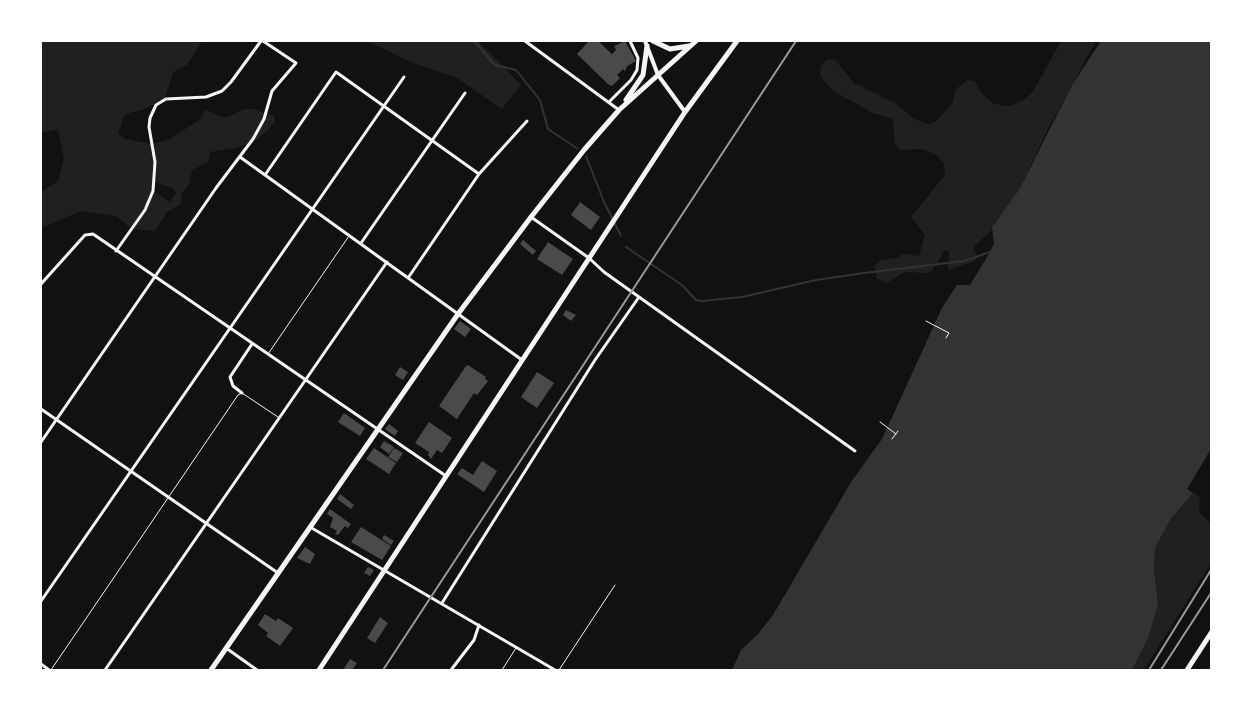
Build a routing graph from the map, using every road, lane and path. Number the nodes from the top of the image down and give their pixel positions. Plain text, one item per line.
1 (262, 41) edge
2 (525, 41) edge
3 (630, 41) edge
4 (653, 41) edge
5 (737, 41) edge
6 (694, 43) edge
7 (646, 44) edge
8 (658, 75) junction
9 (404, 77) dead end
10 (465, 93) dead end
11 (609, 102) junction
12 (383, 105) junction
13 (618, 110) junction
14 (685, 112) junction
15 (527, 121) dead end
16 (432, 140) junction
17 (240, 157) junction
18 (479, 174) junction
19 (265, 175) junction
20 (312, 208) junction
21 (532, 218) junction
22 (349, 235) junction
23 (361, 243) junction
24 (116, 251) junction
25 (589, 258) junction
26 (387, 262) junction
27 (155, 278) junction
28 (408, 278) junction
29 (41, 284) edge
30 (639, 297) junction
31 (458, 314) junction
32 (926, 321) dead end
33 (229, 328) junction
34 (946, 338) dead end
35 (252, 344) junction
36 (267, 354) junction
37 (522, 360) junction
38 (304, 380) junction
39 (242, 393) junction
40 (41, 409) edge
41 (278, 418) junction
42 (57, 420) junction
43 (880, 422) dead end
44 (377, 430) junction
45 (898, 431) dead end
46 (896, 434) junction
47 (892, 439) dead end
48 (41, 442) edge
49 (854, 451) dead end
50 (130, 471) junction
51 (446, 476) junction
52 (169, 498) junction
53 (206, 523) junction
54 (310, 527) junction
55 (384, 570) junction
56 (278, 573) junction
57 (615, 585) dead end
58 (41, 601) edge
59 (442, 603) junction
60 (479, 625) junction
61 (1211, 633) edge
62 (517, 647) junction
63 (226, 648) junction
64 (41, 664) edge
65 (50, 670) edge
66 (105, 670) edge
67 (211, 670) edge
68 (257, 670) edge
69 (319, 670) edge
70 (452, 670) edge
71 (502, 670) edge
72 (557, 670) edge
73 (1188, 670) edge

1 - 17 street
1 - 24 street
2 - 11 street
3 - 11 street
4 - 6 main road
5 - 14 main road
6 - 8 main road
7 - 8 street
7 - 13 main road
8 - 13 main road
8 - 14 street
9 - 12 street
10 - 16 street
11 - 13 street
12 - 16 street
12 - 19 street
12 - 20 street
13 - 21 main road
14 - 25 main road
15 - 18 street
16 - 18 street
16 - 23 street
17 - 19 street
17 - 27 street
18 - 28 street
19 - 20 street
20 - 22 street
20 - 33 street
21 - 25 street
21 - 31 main road
22 - 23 street
22 - 36 lane
23 - 26 street
24 - 27 street
24 - 29 street
25 - 30 street
25 - 37 main road
26 - 28 street
26 - 38 street
27 - 33 street
27 - 42 street
28 - 31 street
30 - 49 street
30 - 59 street
31 - 37 street
31 - 44 main road
32 - 34 path
33 - 35 street
33 - 50 street
35 - 36 street
35 - 39 street
36 - 38 street
37 - 51 main road
38 - 41 street
38 - 44 street
39 - 41 lane
39 - 52 lane
40 - 42 street
41 - 53 street
42 - 48 street
42 - 50 street
43 - 46 path
44 - 51 street
44 - 54 main road
45 - 46 path
46 - 47 path
50 - 52 street
50 - 58 street
51 - 55 main road
52 - 53 street
52 - 65 lane
53 - 56 street
53 - 66 street
54 - 55 street
54 - 56 main road
55 - 59 street
55 - 69 main road
56 - 63 main road
57 - 72 lane
59 - 60 street
60 - 62 street
60 - 70 street
61 - 73 main road
62 - 71 lane
62 - 72 street
63 - 67 main road
63 - 68 street
64 - 65 street

